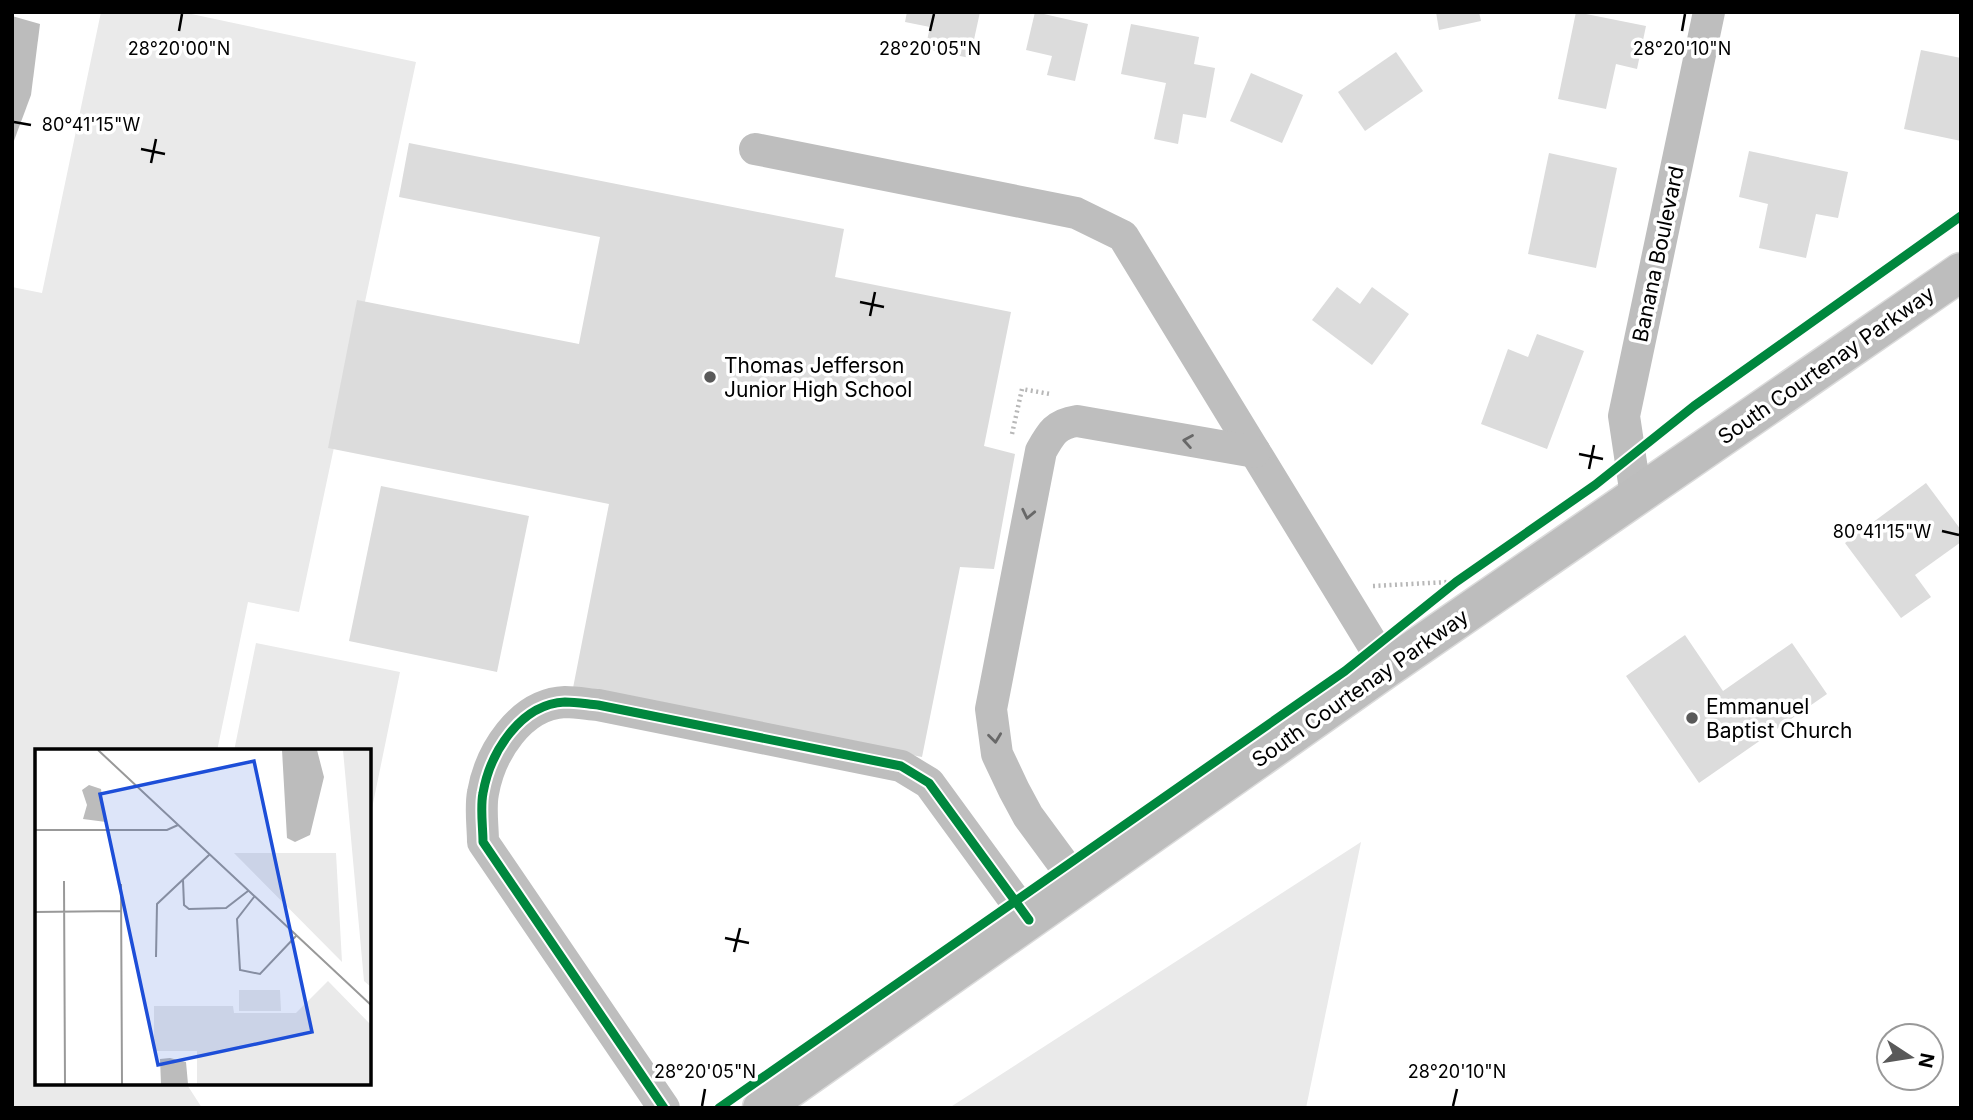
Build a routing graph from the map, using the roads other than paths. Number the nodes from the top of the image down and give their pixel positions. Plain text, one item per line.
1 (1709, 12) edge
2 (755, 149) dead end
3 (1961, 272) edge
4 (1255, 453) junction
5 (1636, 496) junction
6 (1387, 668) junction
7 (1078, 884) junction
8 (1030, 920) junction
9 (664, 1108) edge
10 (762, 1108) edge

1 - 5 street, Banana Boulevard
2 - 4 street
3 - 5 main road, South Courtenay Parkway
4 - 6 street
4 -> 7 street
5 - 6 main road, South Courtenay Parkway
6 - 7 main road, South Courtenay Parkway
7 - 8 main road, South Courtenay Parkway
8 - 9 street
8 - 10 main road, South Courtenay Parkway

